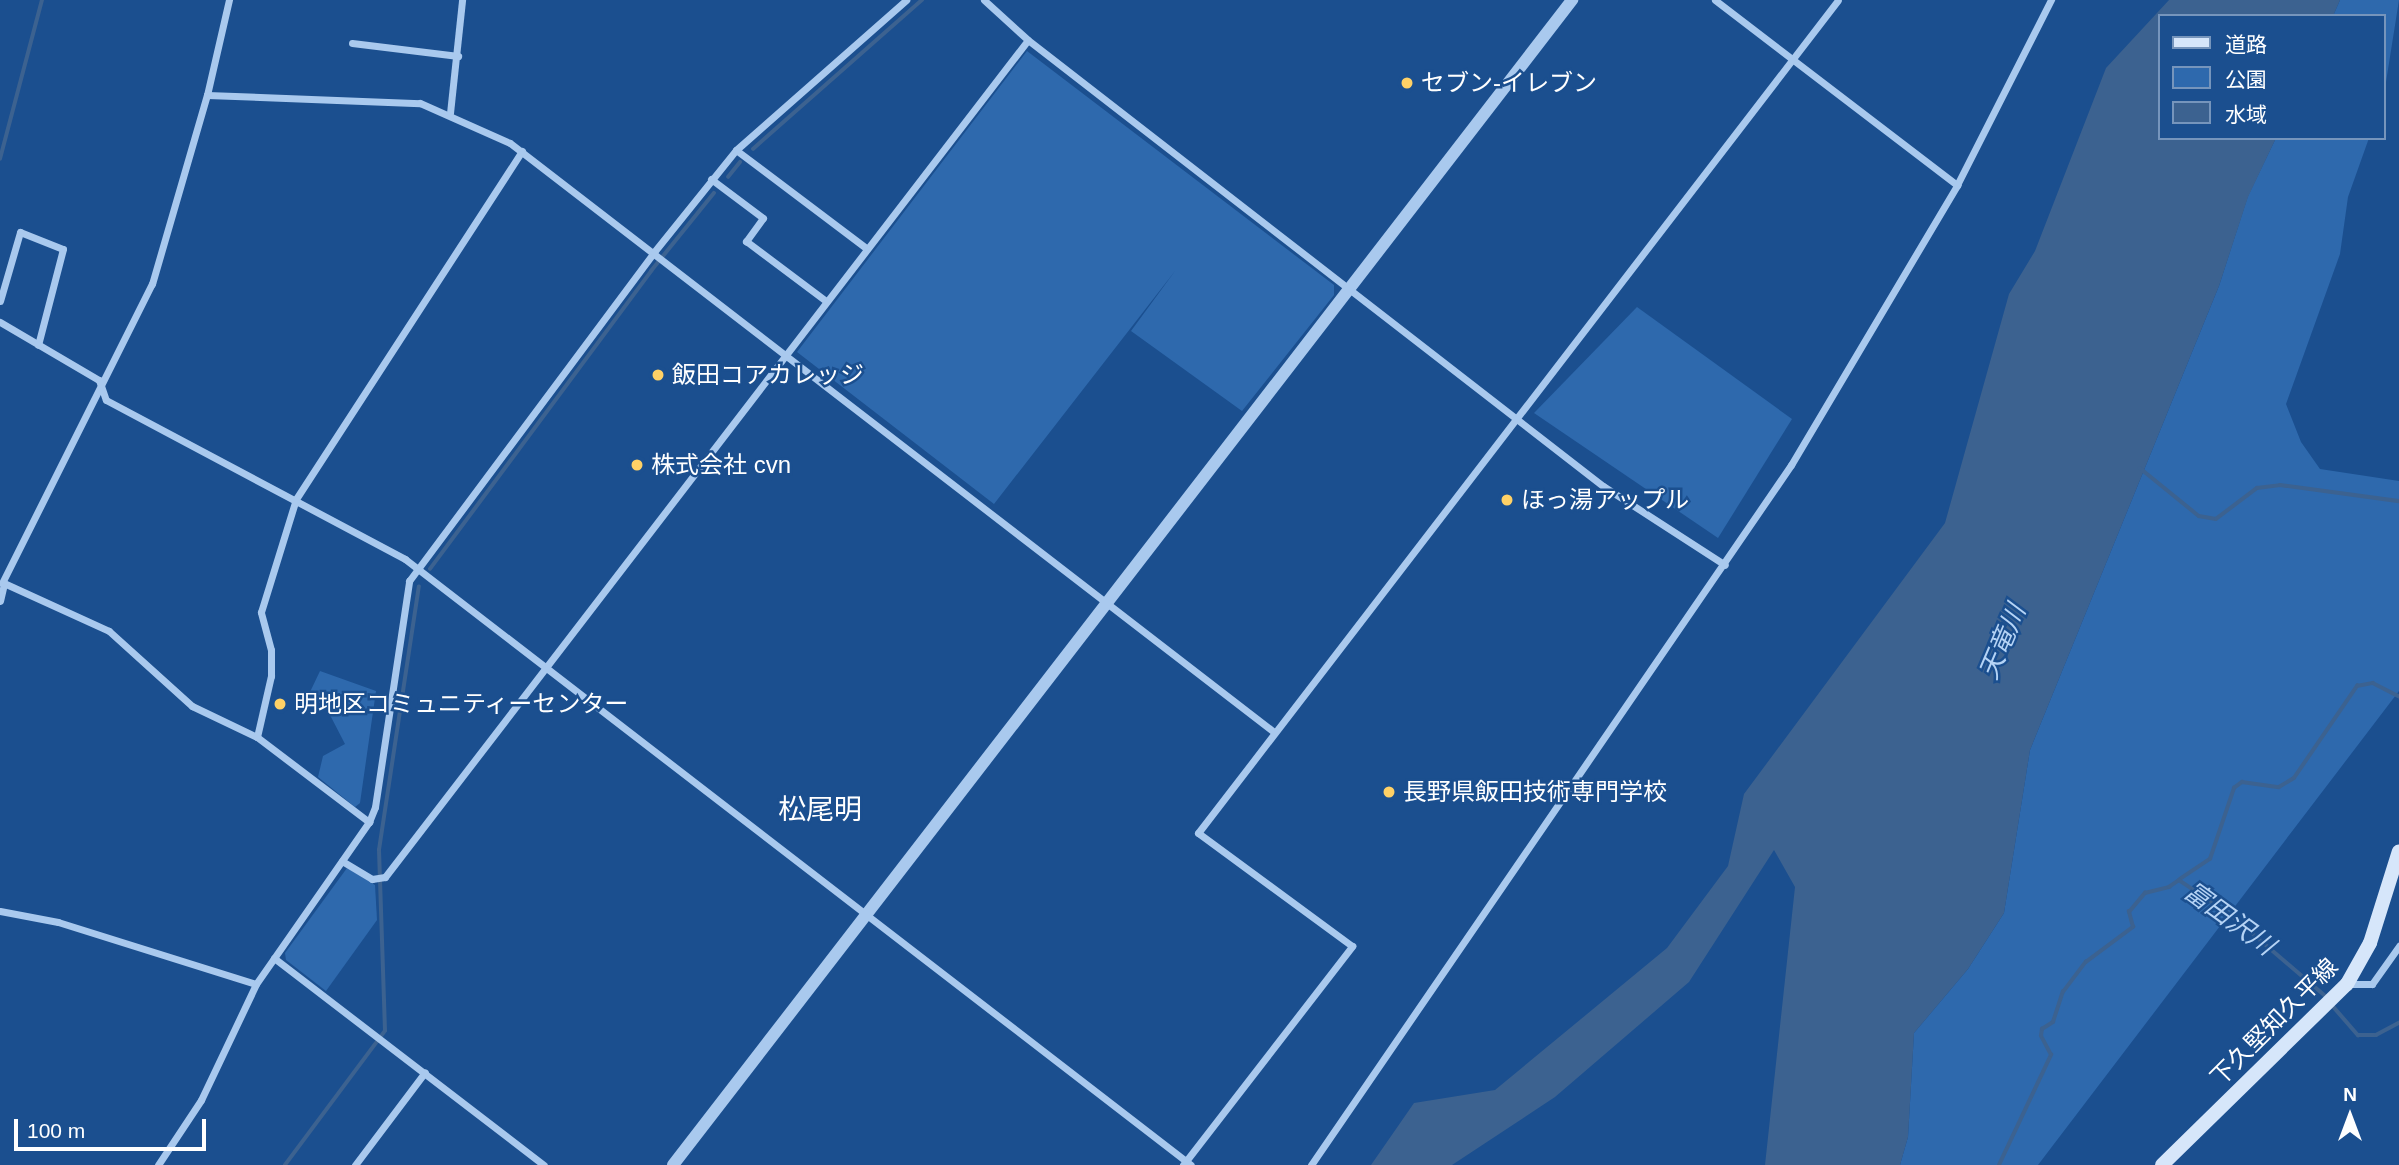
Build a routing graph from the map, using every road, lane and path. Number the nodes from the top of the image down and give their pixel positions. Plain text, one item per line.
1 (229, 0) edge
2 (462, 0) edge
3 (906, 0) edge
4 (984, 0) edge
5 (1572, 0) edge
6 (1715, 0) edge
7 (1838, 0) edge
8 (2051, 0) edge
9 (1028, 40) junction
10 (352, 43) dead end
11 (458, 56) junction
12 (1793, 60) junction
13 (207, 95) junction
14 (450, 113) junction
15 (736, 150) junction
16 (522, 151) junction
17 (712, 179) junction
18 (1957, 185) junction
19 (866, 248) junction
20 (659, 256) junction
21 (1349, 288) junction
22 (826, 301) junction
23 (0, 302) edge
24 (0, 322) edge
25 (38, 345) junction
26 (785, 353) junction
27 (99, 392) junction
28 (1514, 417) junction
29 (296, 499) junction
30 (1725, 565) junction
31 (417, 570) junction
32 (3, 583) edge
33 (0, 601) edge
34 (1106, 603) junction
35 (545, 668) junction
36 (1274, 732) junction
37 (257, 737) junction
38 (369, 822) junction
39 (2399, 851) edge
40 (342, 861) junction
41 (0, 911) edge
42 (867, 915) junction
43 (2399, 946) edge
44 (274, 958) junction
45 (256, 984) junction
46 (2343, 989) junction
47 (425, 1072) junction
48 (1186, 1164) edge
49 (159, 1165) edge
50 (355, 1165) edge
51 (544, 1165) edge
52 (673, 1165) edge
53 (1311, 1165) edge
54 (2162, 1165) edge

1 - 13 street
2 - 11 street
3 - 15 street
4 - 9 street
5 - 21 street
6 - 12 street
7 - 12 street
8 - 18 street
9 - 19 street
9 - 21 street
10 - 11 street
11 - 14 street
12 - 18 street
12 - 28 street
13 - 14 street
13 - 27 street
14 - 16 street
15 - 17 street
15 - 19 street
16 - 20 street
16 - 29 street
17 - 20 street
17 - 22 street
18 - 30 street
19 - 22 street
20 - 26 street
20 - 31 street
21 - 28 street
21 - 34 street
22 - 26 street
23 - 25 street
24 - 25 street
25 - 27 street
26 - 34 street
26 - 35 street
27 - 29 street
27 - 32 street
28 - 30 street
28 - 36 street
29 - 31 street
29 - 37 street
30 - 53 street
31 - 35 street
31 - 38 street
32 - 33 street
32 - 37 street
34 - 36 street
34 - 42 street
35 - 40 street
35 - 42 street
36 - 48 street
37 - 38 street
38 - 40 street
39 - 46 main road, 下久堅知久平線
40 - 44 street
41 - 45 street
42 - 48 street
42 - 52 street
43 - 46 street
44 - 45 street
44 - 47 street
45 - 49 street
46 - 54 main road, 下久堅知久平線
47 - 50 street
47 - 51 street

